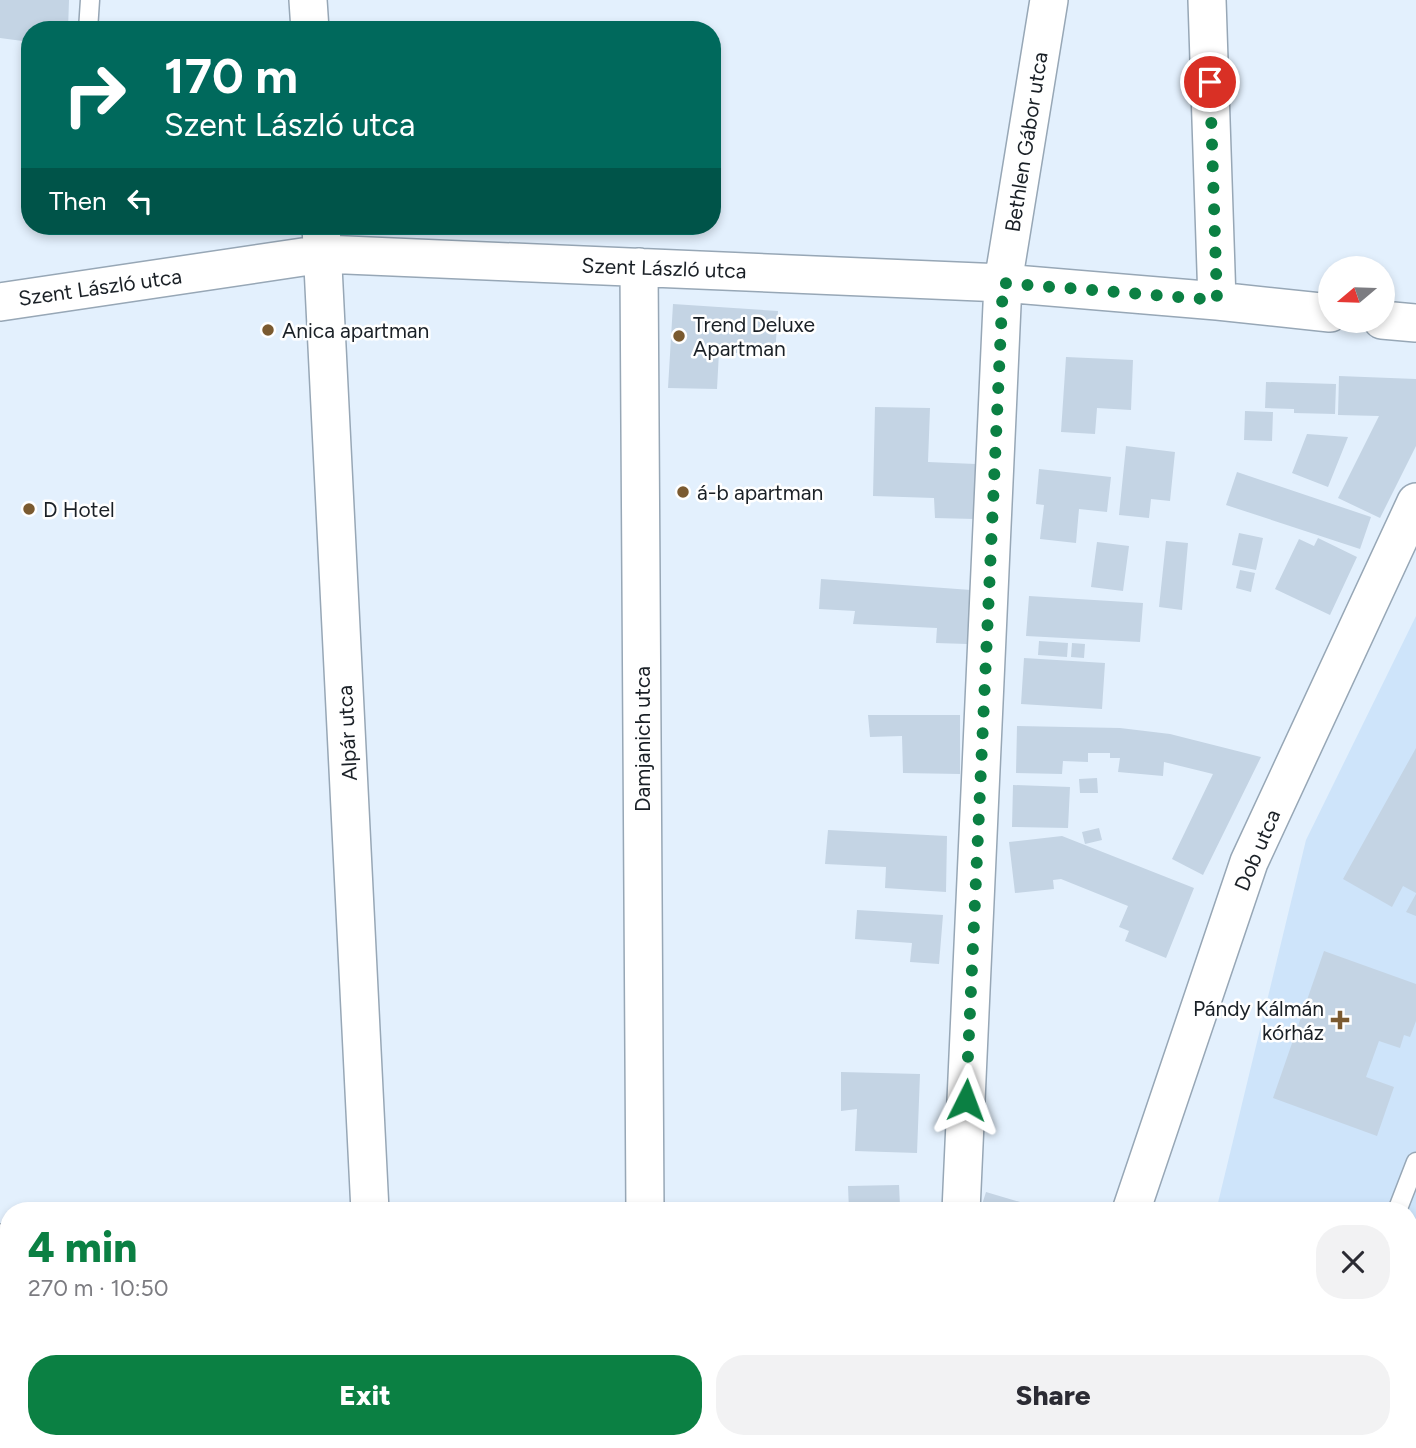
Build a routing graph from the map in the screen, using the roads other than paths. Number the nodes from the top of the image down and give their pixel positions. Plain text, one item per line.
1 (90, 0) edge
2 (308, 0) edge
3 (1049, 0) edge
4 (1207, 0) edge
5 (89, 21) edge
6 (309, 21) edge
7 (322, 240) edge
8 (639, 267) junction
9 (1003, 283) junction
10 (1217, 300) junction
11 (0, 302) edge
12 (1318, 312) edge
13 (1395, 321) edge
14 (1416, 323) edge
15 (1416, 502) edge
16 (1416, 1162) edge
17 (370, 1202) edge
18 (645, 1202) edge
19 (961, 1202) edge
20 (1134, 1202) edge
21 (1400, 1202) edge

1 - 5 lane
2 - 6 street
3 - 9 street, Bethlen Gábor utca
4 - 10 street
7 - 8 street, Szent László utca
7 - 11 street, Szent László utca
7 - 17 street, Alpár utca
8 - 9 street, Szent László utca
8 - 18 street, Damjanich utca
9 - 10 street, Szent László utca
9 - 19 street, Bethlen Gábor utca
10 - 12 street, Szent László utca
13 - 14 street
15 - 20 street, Dob utca
16 - 21 lane

